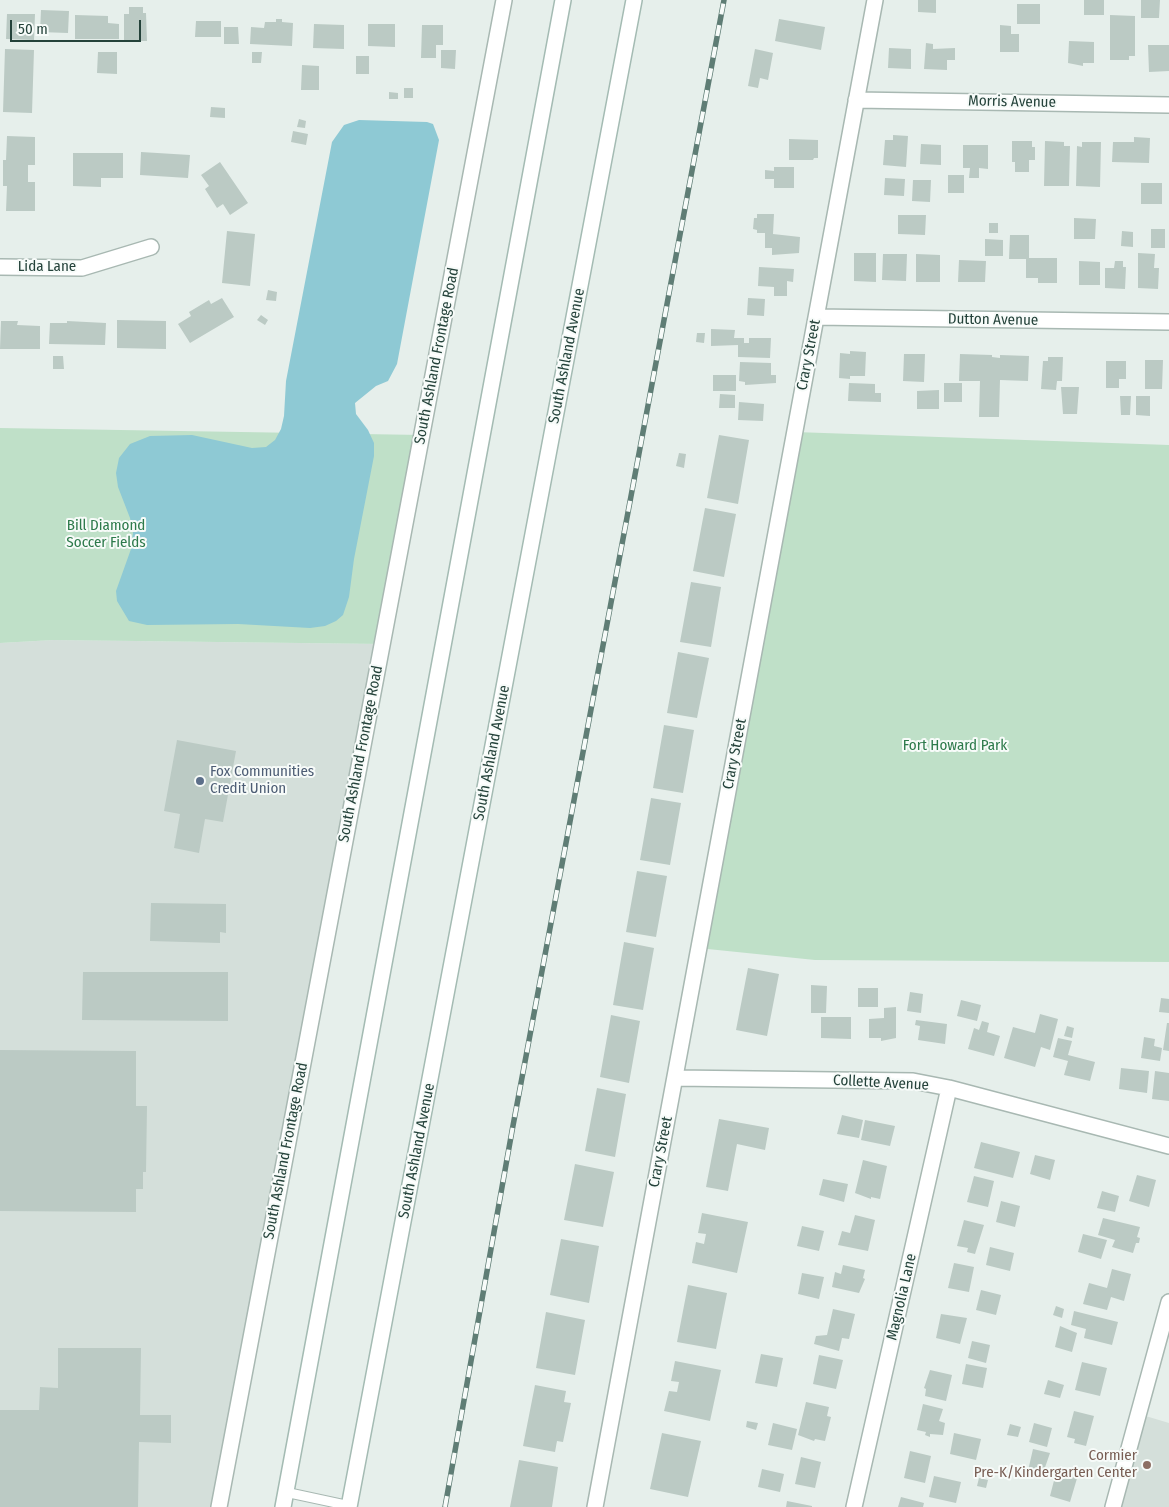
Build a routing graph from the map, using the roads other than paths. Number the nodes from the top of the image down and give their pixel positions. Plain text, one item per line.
1 (504, 0) edge
2 (563, 0) edge
3 (634, 0) edge
4 (875, 0) edge
5 (856, 100) junction
6 (1169, 105) edge
7 (151, 247) dead end
8 (0, 267) edge
9 (816, 317) junction
10 (1169, 322) edge
11 (675, 1078) junction
12 (949, 1088) junction
13 (1169, 1146) edge
14 (1169, 1302) edge
15 (284, 1500) edge
16 (350, 1506) edge
17 (219, 1507) edge
18 (595, 1507) edge
19 (854, 1507) edge
20 (1113, 1507) edge

1 - 17 street, South Ashland Frontage Road
2 - 15 street
3 - 16 street, South Ashland Avenue
4 - 5 street, Crary Street
5 - 6 street, Morris Avenue
5 - 9 street, Crary Street
7 - 8 street, Lida Lane
9 - 10 street, Dutton Avenue
9 - 11 street, Crary Street
11 - 12 street, Collette Avenue
11 - 18 street, Crary Street
12 - 13 street, Collette Avenue
12 - 19 street, Magnolia Lane
14 - 20 street
15 - 16 lane

